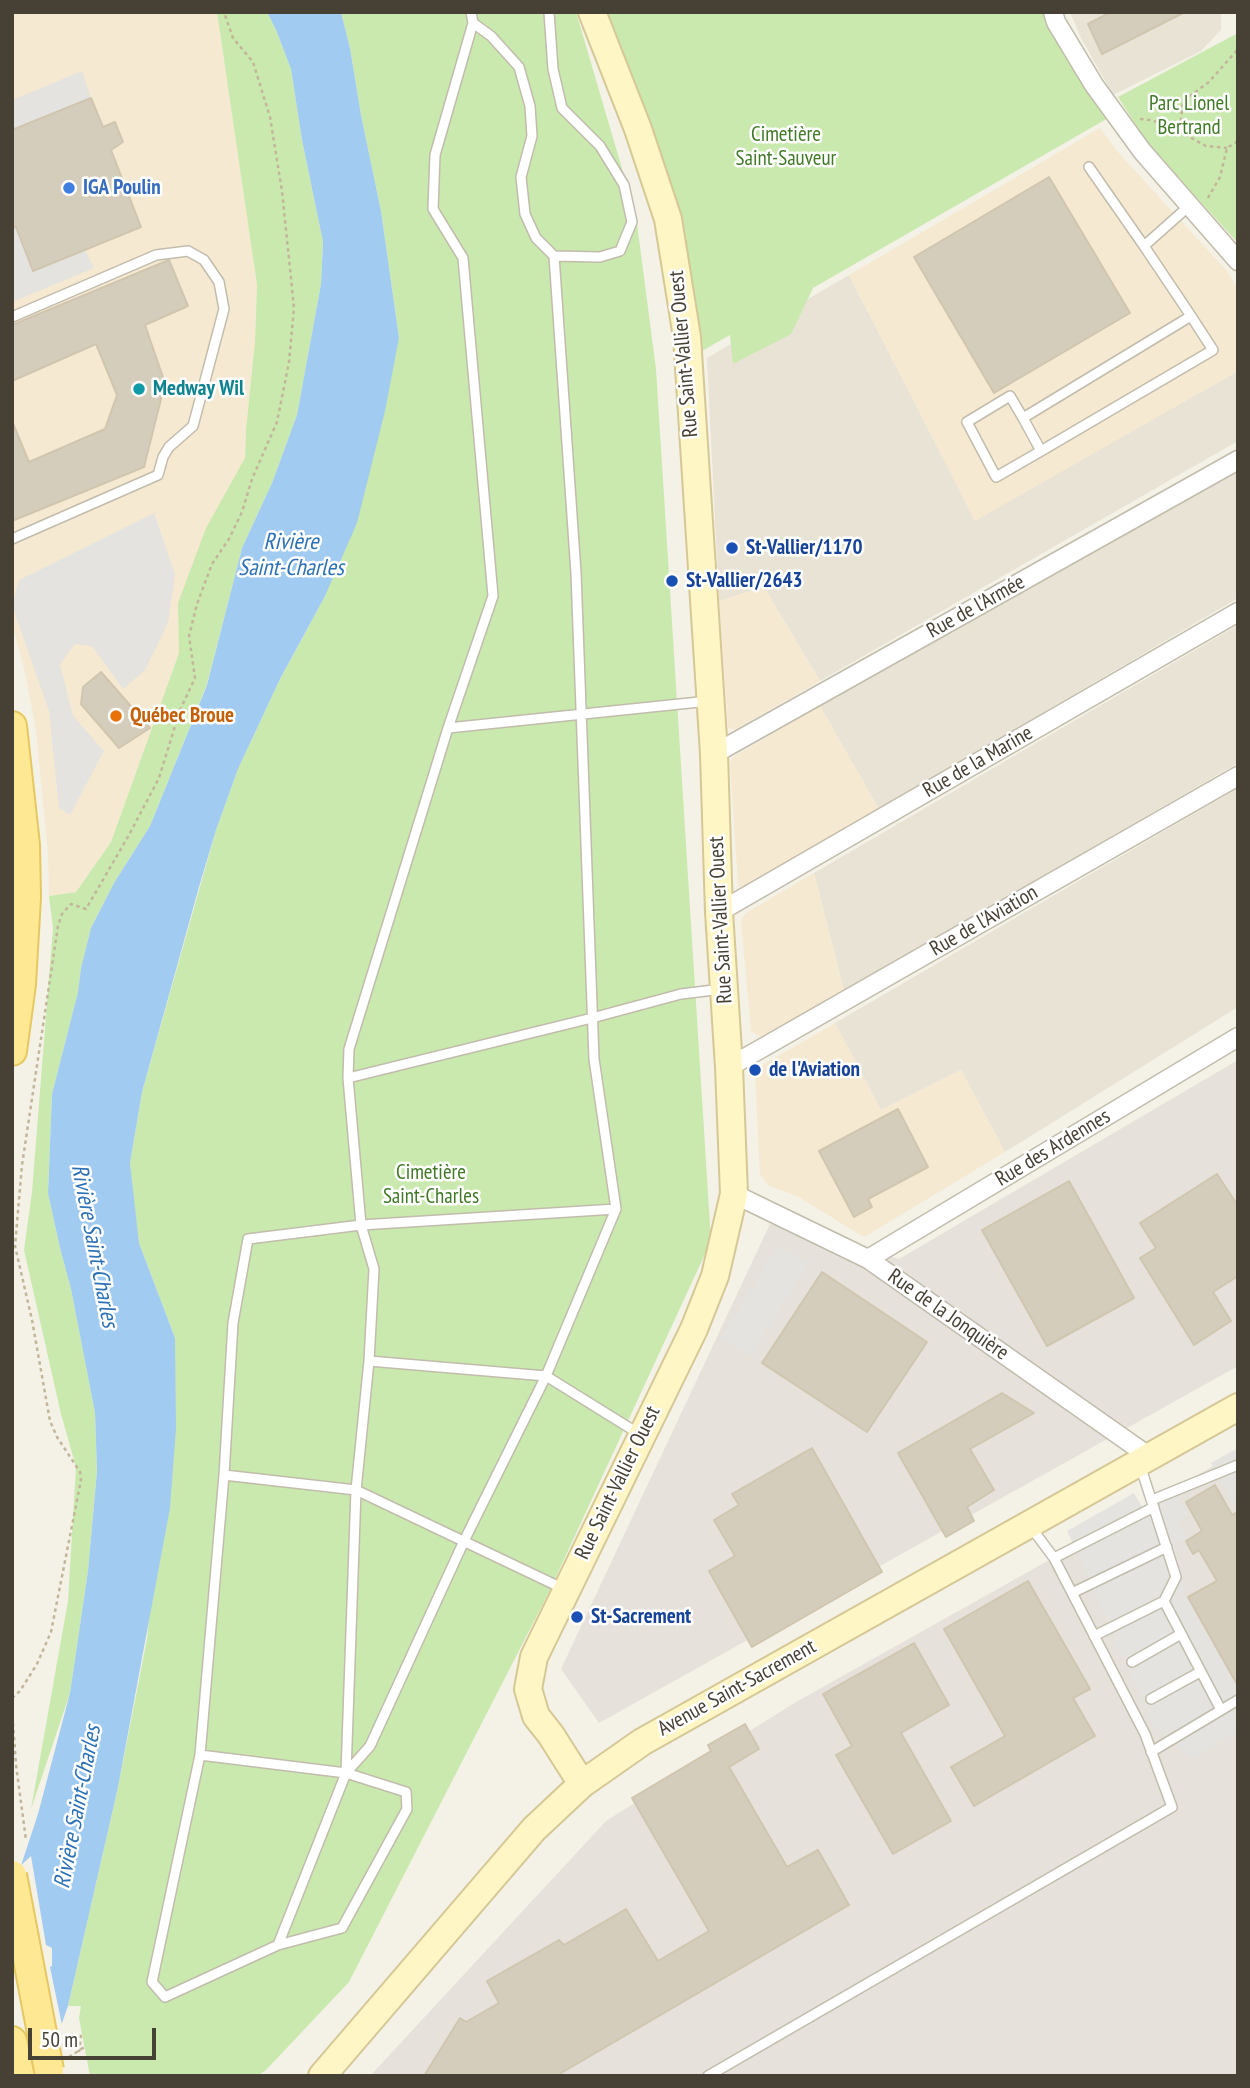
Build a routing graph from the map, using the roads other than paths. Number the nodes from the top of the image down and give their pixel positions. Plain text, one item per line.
1 (471, 12) edge
2 (548, 12) edge
3 (592, 12) edge
4 (1053, 12) edge
5 (473, 23) junction
6 (1089, 167) dead end
7 (1192, 209) junction
8 (1144, 246) junction
9 (554, 256) junction
10 (1238, 261) edge
11 (1191, 316) junction
12 (12, 317) edge
13 (1023, 418) junction
14 (1041, 451) junction
15 (1238, 460) edge
16 (12, 539) edge
17 (1238, 612) edge
18 (710, 701) junction
19 (581, 715) junction
20 (12, 726) edge
21 (448, 727) junction
22 (714, 754) junction
23 (1238, 776) edge
24 (719, 912) junction
25 (724, 989) junction
26 (592, 1018) junction
27 (1238, 1037) edge
28 (12, 1051) edge
29 (730, 1067) junction
30 (348, 1079) junction
31 (734, 1194) junction
32 (616, 1209) junction
33 (361, 1225) junction
34 (868, 1259) junction
35 (369, 1361) junction
36 (546, 1376) junction
37 (1238, 1408) edge
38 (641, 1435) junction
39 (1145, 1460) junction
40 (1238, 1465) edge
41 (224, 1475) junction
42 (356, 1490) junction
43 (1153, 1504) junction
44 (1030, 1525) junction
45 (464, 1541) junction
46 (1167, 1547) junction
47 (1054, 1558) junction
48 (566, 1590) junction
49 (1072, 1593) junction
50 (1164, 1601) junction
51 (1181, 1634) junction
52 (1094, 1636) junction
53 (1132, 1662) dead end
54 (1200, 1672) junction
55 (1151, 1699) dead end
56 (1238, 1700) edge
57 (1221, 1710) junction
58 (1151, 1752) junction
59 (200, 1755) junction
60 (346, 1773) junction
61 (582, 1784) junction
62 (12, 1875) edge
63 (278, 1945) junction
64 (12, 2041) edge
65 (55, 2070) edge
66 (20, 2076) edge
67 (322, 2076) edge
68 (708, 2076) edge

1 - 5 lane
2 - 9 lane
3 - 18 street, Rue Saint-Vallier Ouest
4 - 7 street
5 - 9 lane
5 - 21 lane
6 - 8 lane
7 - 8 lane
7 - 10 street
8 - 11 lane
9 - 19 lane
11 - 13 lane
11 - 14 lane
12 - 16 lane
13 - 14 lane
13 - 14 lane
15 - 22 street, Rue de l'Armée
17 - 24 street, Rue de la Marine
18 - 19 lane
18 - 22 street, Rue Saint-Vallier Ouest
19 - 21 lane
19 - 26 lane
20 - 28 main road
21 - 30 lane
22 - 24 street, Rue Saint-Vallier Ouest
23 - 29 street, Rue de l'Aviation
24 - 25 street, Rue Saint-Vallier Ouest
25 - 26 lane
25 - 29 street, Rue Saint-Vallier Ouest
26 - 30 lane
26 - 32 lane
27 - 34 street, Rue des Ardennes
29 - 31 street, Rue Saint-Vallier Ouest
30 - 33 lane
31 - 34 street, Rue de la Jonquière
31 - 38 street, Rue Saint-Vallier Ouest
32 - 33 lane
32 - 36 lane
33 - 35 lane
33 - 41 lane
34 - 39 street, Rue de la Jonquière
35 - 36 lane
35 - 42 lane
36 - 38 lane
36 - 45 lane
37 - 39 street, Avenue Saint-Sacrement
38 - 48 street, Rue Saint-Vallier Ouest
39 - 43 lane
39 - 44 street, Avenue Saint-Sacrement
40 - 43 lane
41 - 42 lane
41 - 59 lane
42 - 45 lane
42 - 60 lane
43 - 46 lane
43 - 47 lane
44 - 47 lane
44 - 61 street, Avenue Saint-Sacrement
45 - 48 lane
45 - 60 lane
46 - 49 lane
46 - 50 lane
47 - 49 lane
48 - 61 street, Rue Saint-Vallier Ouest
49 - 52 lane
50 - 51 lane
50 - 52 lane
51 - 53 lane
51 - 54 lane
52 - 58 lane
54 - 55 lane
54 - 57 lane
56 - 57 lane
57 - 58 lane
58 - 68 lane
59 - 60 lane
59 - 63 lane
60 - 63 lane
60 - 63 lane
61 - 67 street, Avenue Saint-Sacrement
62 - 65 main road, bridge
64 - 66 main road

